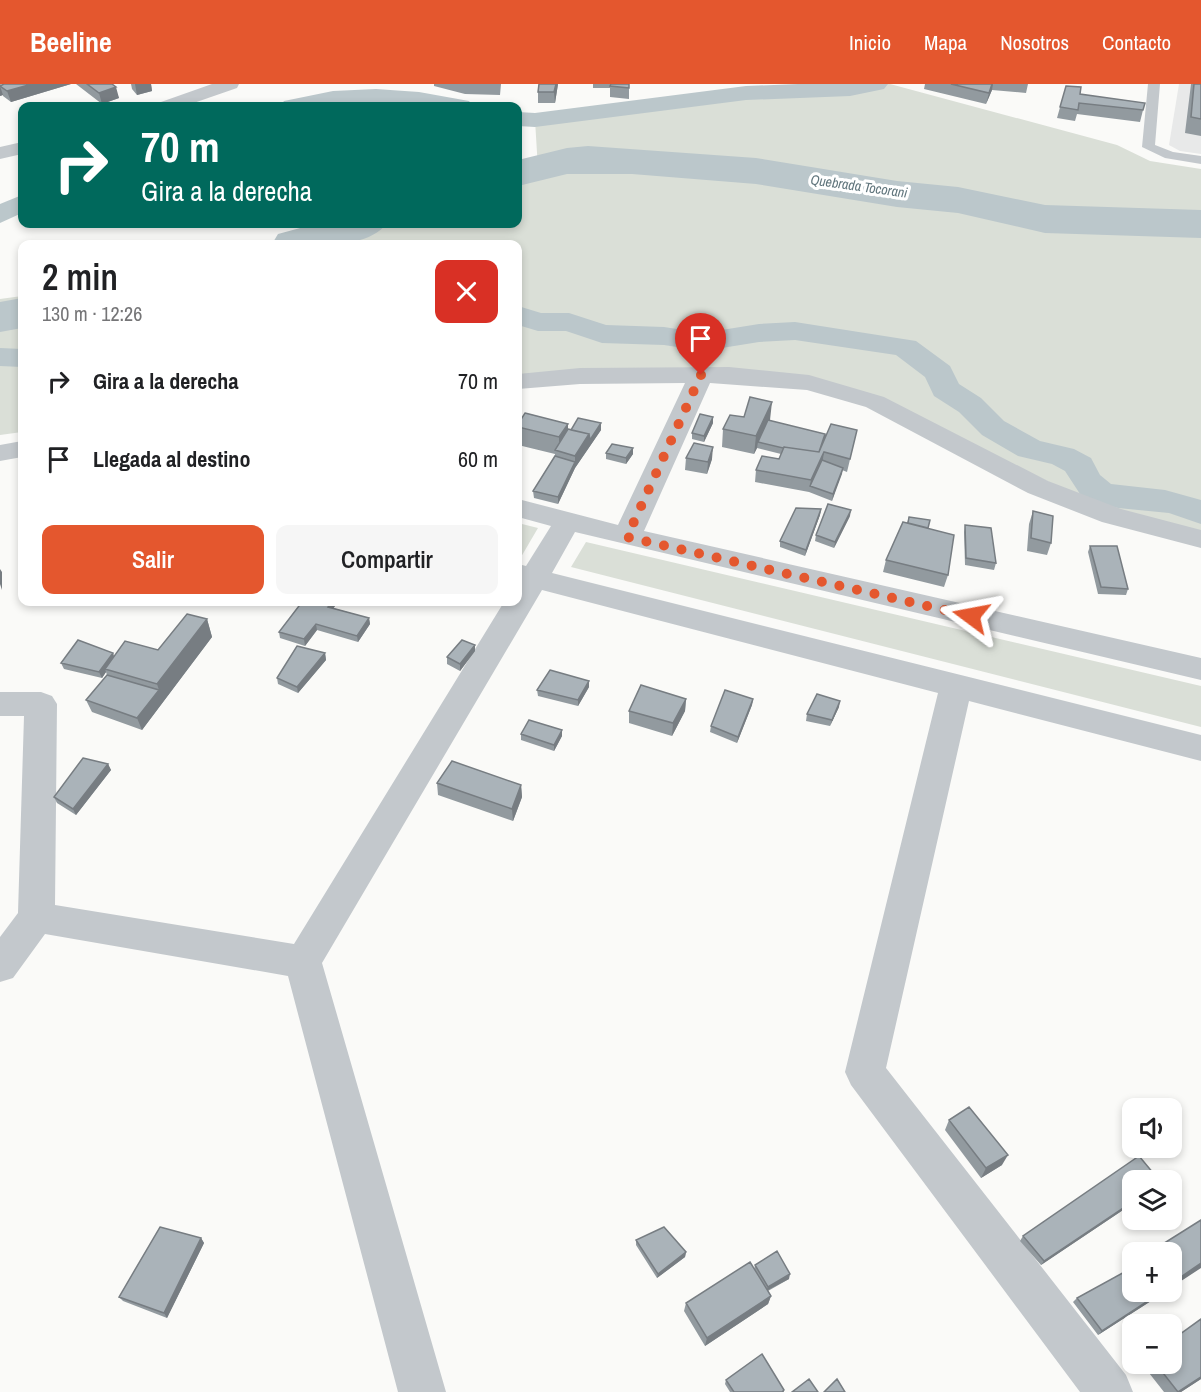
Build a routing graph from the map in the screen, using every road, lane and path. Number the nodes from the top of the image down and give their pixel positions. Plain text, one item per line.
1 (230, 84) edge
2 (1154, 84) edge
3 (179, 102) edge
4 (18, 149) edge
5 (0, 153) edge
6 (1201, 160) edge
7 (701, 375) junction
8 (522, 381) edge
9 (18, 450) edge
10 (0, 453) edge
11 (522, 509) edge
12 (568, 521) junction
13 (627, 537) junction
14 (1201, 539) edge
15 (525, 576) edge
16 (508, 606) edge
17 (1201, 669) edge
18 (956, 686) junction
19 (0, 704) edge
20 (1201, 748) edge
21 (36, 917) junction
22 (303, 962) junction
23 (0, 966) edge
24 (422, 1392) edge
25 (1109, 1392) edge

1 - 3 street
2 - 6 lane
4 - 5 street
7 - 8 street
7 - 13 street
7 - 14 street
9 - 10 street
11 - 12 street
12 - 13 street
12 - 15 street
13 - 17 street
15 - 18 street
16 - 22 street
18 - 20 street
18 - 25 street
19 - 21 street
21 - 22 street
21 - 23 street
22 - 24 street

